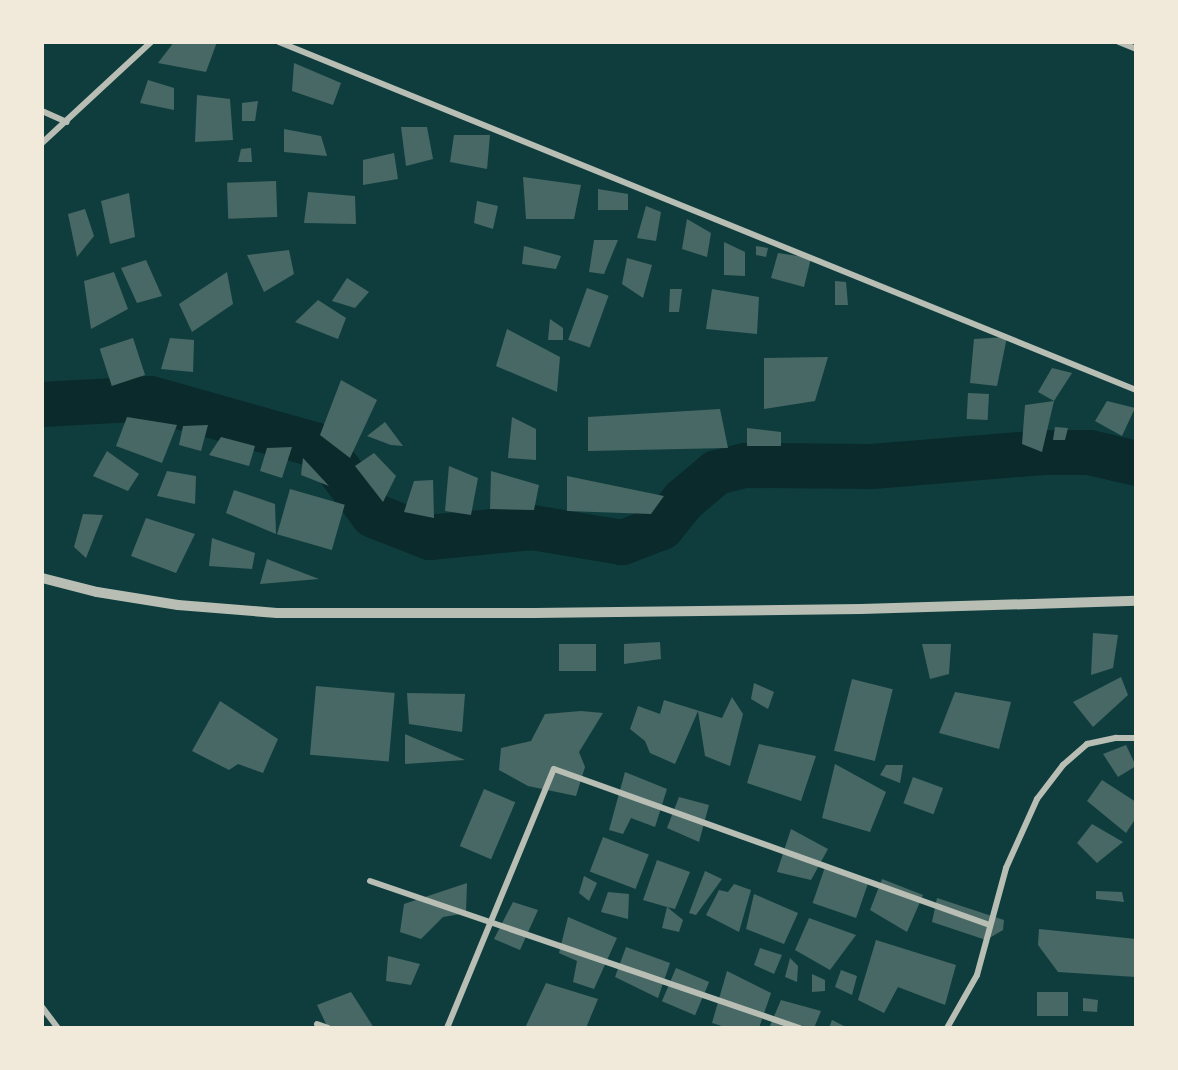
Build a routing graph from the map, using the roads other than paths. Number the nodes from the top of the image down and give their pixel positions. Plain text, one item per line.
1 (151, 42) edge
2 (279, 42) edge
3 (1119, 42) edge
4 (295, 45) edge
5 (1136, 49) edge
6 (42, 111) edge
7 (67, 122) junction
8 (42, 143) edge
9 (1136, 390) edge
10 (42, 578) edge
11 (1136, 601) edge
12 (1136, 738) edge
13 (370, 881) dead end
14 (490, 922) junction
15 (989, 926) junction
16 (42, 1007) edge
17 (316, 1024) dead end
18 (58, 1028) edge
19 (328, 1028) edge
20 (447, 1028) edge
21 (800, 1028) edge
22 (947, 1028) edge

1 - 7 street
2 - 4 street
3 - 5 street
4 - 9 street
6 - 7 street
7 - 8 street
10 - 11 street
12 - 15 street
13 - 14 street
14 - 15 street
14 - 20 street
14 - 21 street
15 - 22 street
16 - 18 street
17 - 19 street

